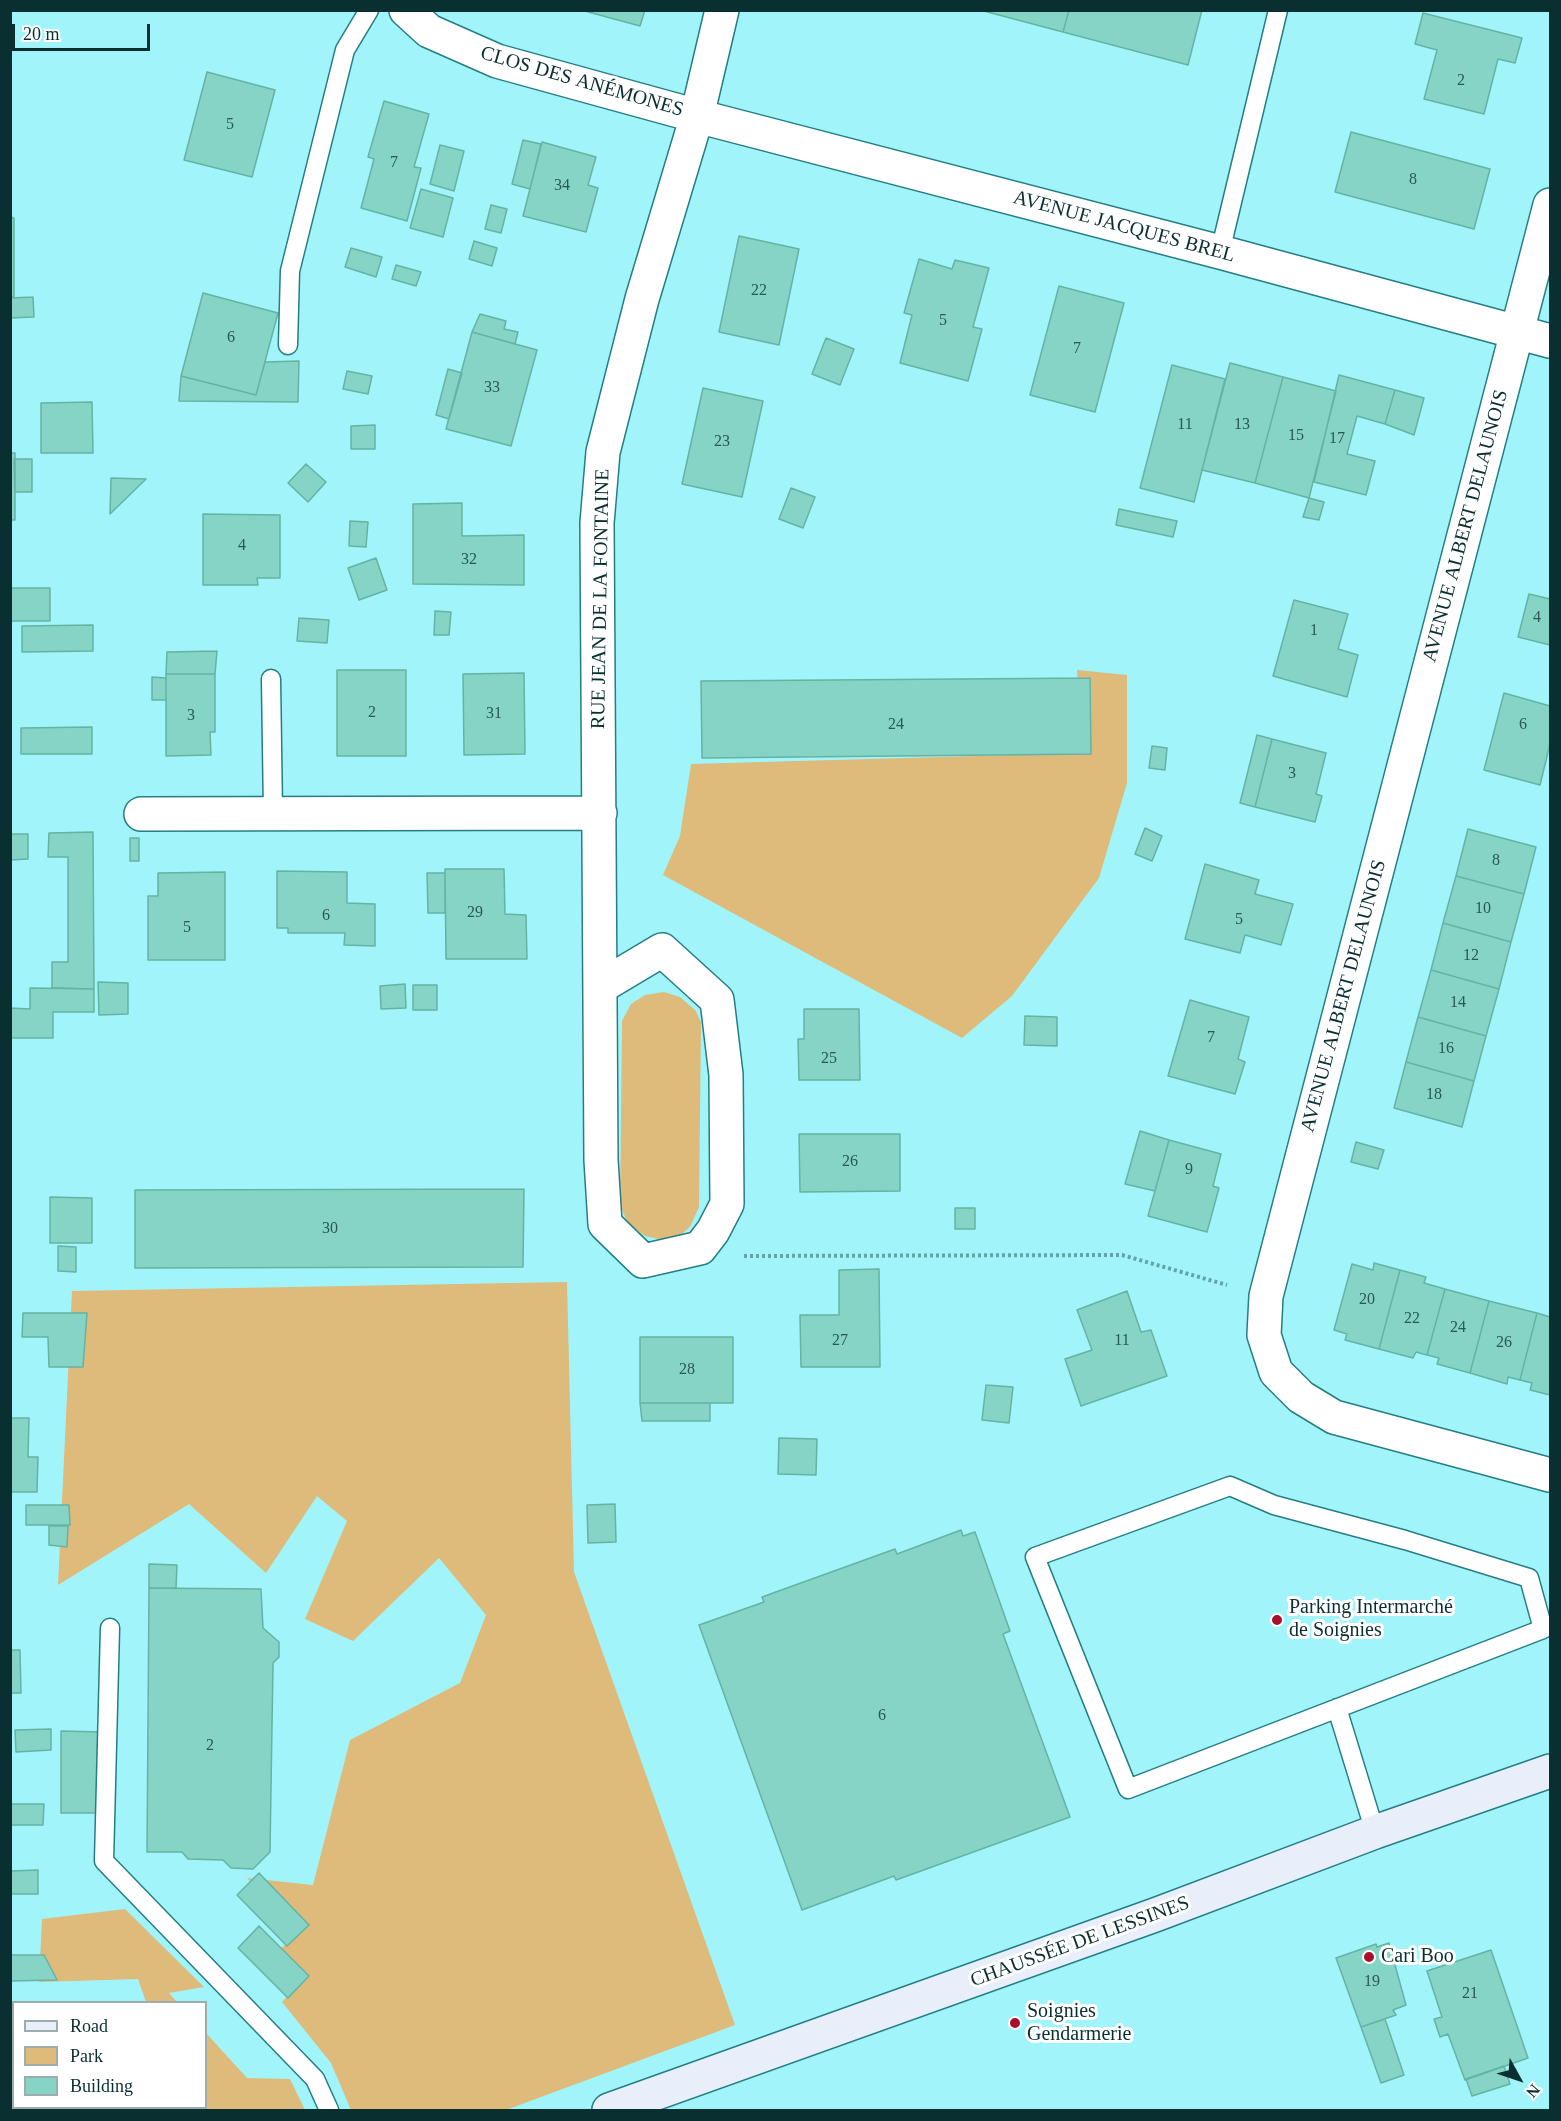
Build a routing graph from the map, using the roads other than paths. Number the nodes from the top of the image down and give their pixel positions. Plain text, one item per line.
1 (369, 10) edge
2 (406, 10) edge
3 (723, 10) edge
4 (1278, 10) edge
5 (697, 116) junction
6 (1551, 205) edge
7 (1220, 252) junction
8 (1517, 332) junction
9 (1551, 341) edge
10 (288, 345) dead end
11 (271, 679) dead end
12 (273, 812) junction
13 (600, 813) junction
14 (141, 814) dead end
15 (600, 987) junction
16 (1551, 1475) edge
17 (110, 1628) dead end
18 (1337, 1708) junction
19 (1551, 1771) edge
20 (1375, 1832) junction
21 (329, 2110) edge
22 (609, 2110) edge

1 - 10 lane
2 - 5 street, CLOS DES ANÉMONES
3 - 5 street, RUE JEAN DE LA FONTAINE
4 - 7 lane
5 - 7 street, AVENUE JACQUES BREL
5 - 13 street, RUE JEAN DE LA FONTAINE
6 - 8 street, AVENUE ALBERT DELAUNOIS
7 - 8 street, AVENUE JACQUES BREL
8 - 9 street, AVENUE JACQUES BREL
8 - 16 street, AVENUE ALBERT DELAUNOIS
11 - 12 lane
12 - 13 street
12 - 14 street
13 - 15 street, RUE JEAN DE LA FONTAINE
15 - 15 street, RUE JEAN DE LA FONTAINE
17 - 21 lane
18 - 18 lane
18 - 20 lane
19 - 20 main road, CHAUSSÉE DE LESSINES
20 - 22 main road, CHAUSSÉE DE LESSINES

